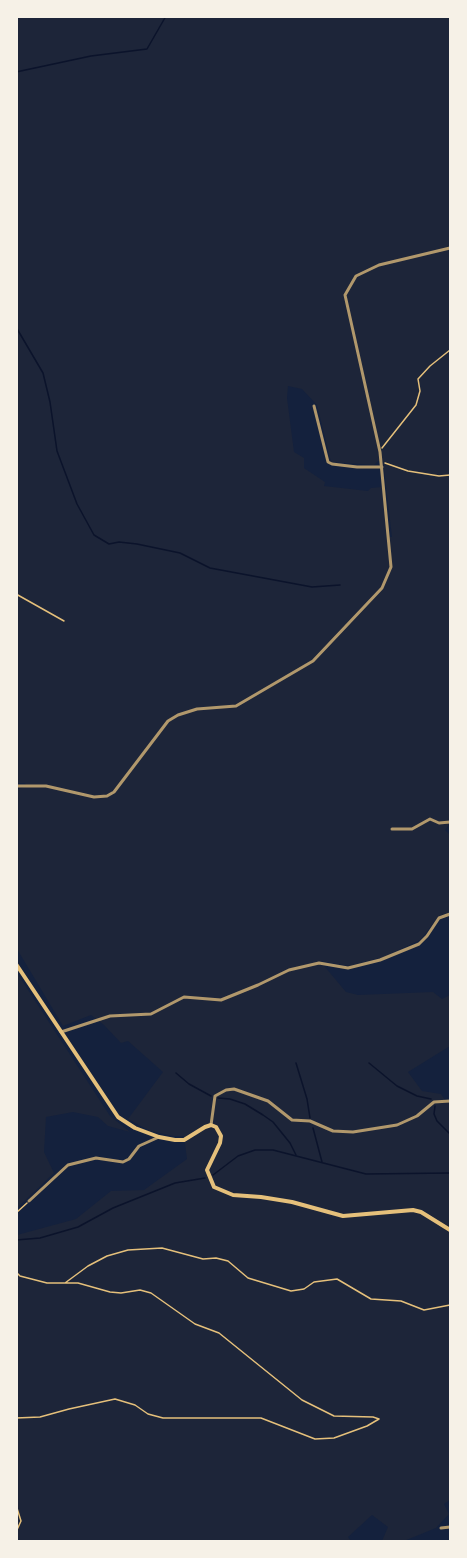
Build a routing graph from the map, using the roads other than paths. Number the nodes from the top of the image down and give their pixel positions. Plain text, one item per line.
1 (450, 248) edge
2 (314, 406) dead end
3 (381, 465) junction
4 (16, 786) edge
5 (450, 822) edge
6 (392, 828) dead end
7 (450, 914) edge
8 (16, 964) edge
9 (62, 1032) junction
10 (450, 1101) edge
11 (211, 1125) junction
12 (159, 1137) junction
13 (29, 1201) road end
14 (450, 1230) edge
15 (450, 1527) edge
16 (441, 1528) dead end

1 - 3 street
2 - 3 street
3 - 4 street
5 - 6 street
7 - 9 street
8 - 9 main road
9 - 12 main road
10 - 11 street
11 - 12 main road
11 - 14 main road
12 - 13 street
15 - 16 street

